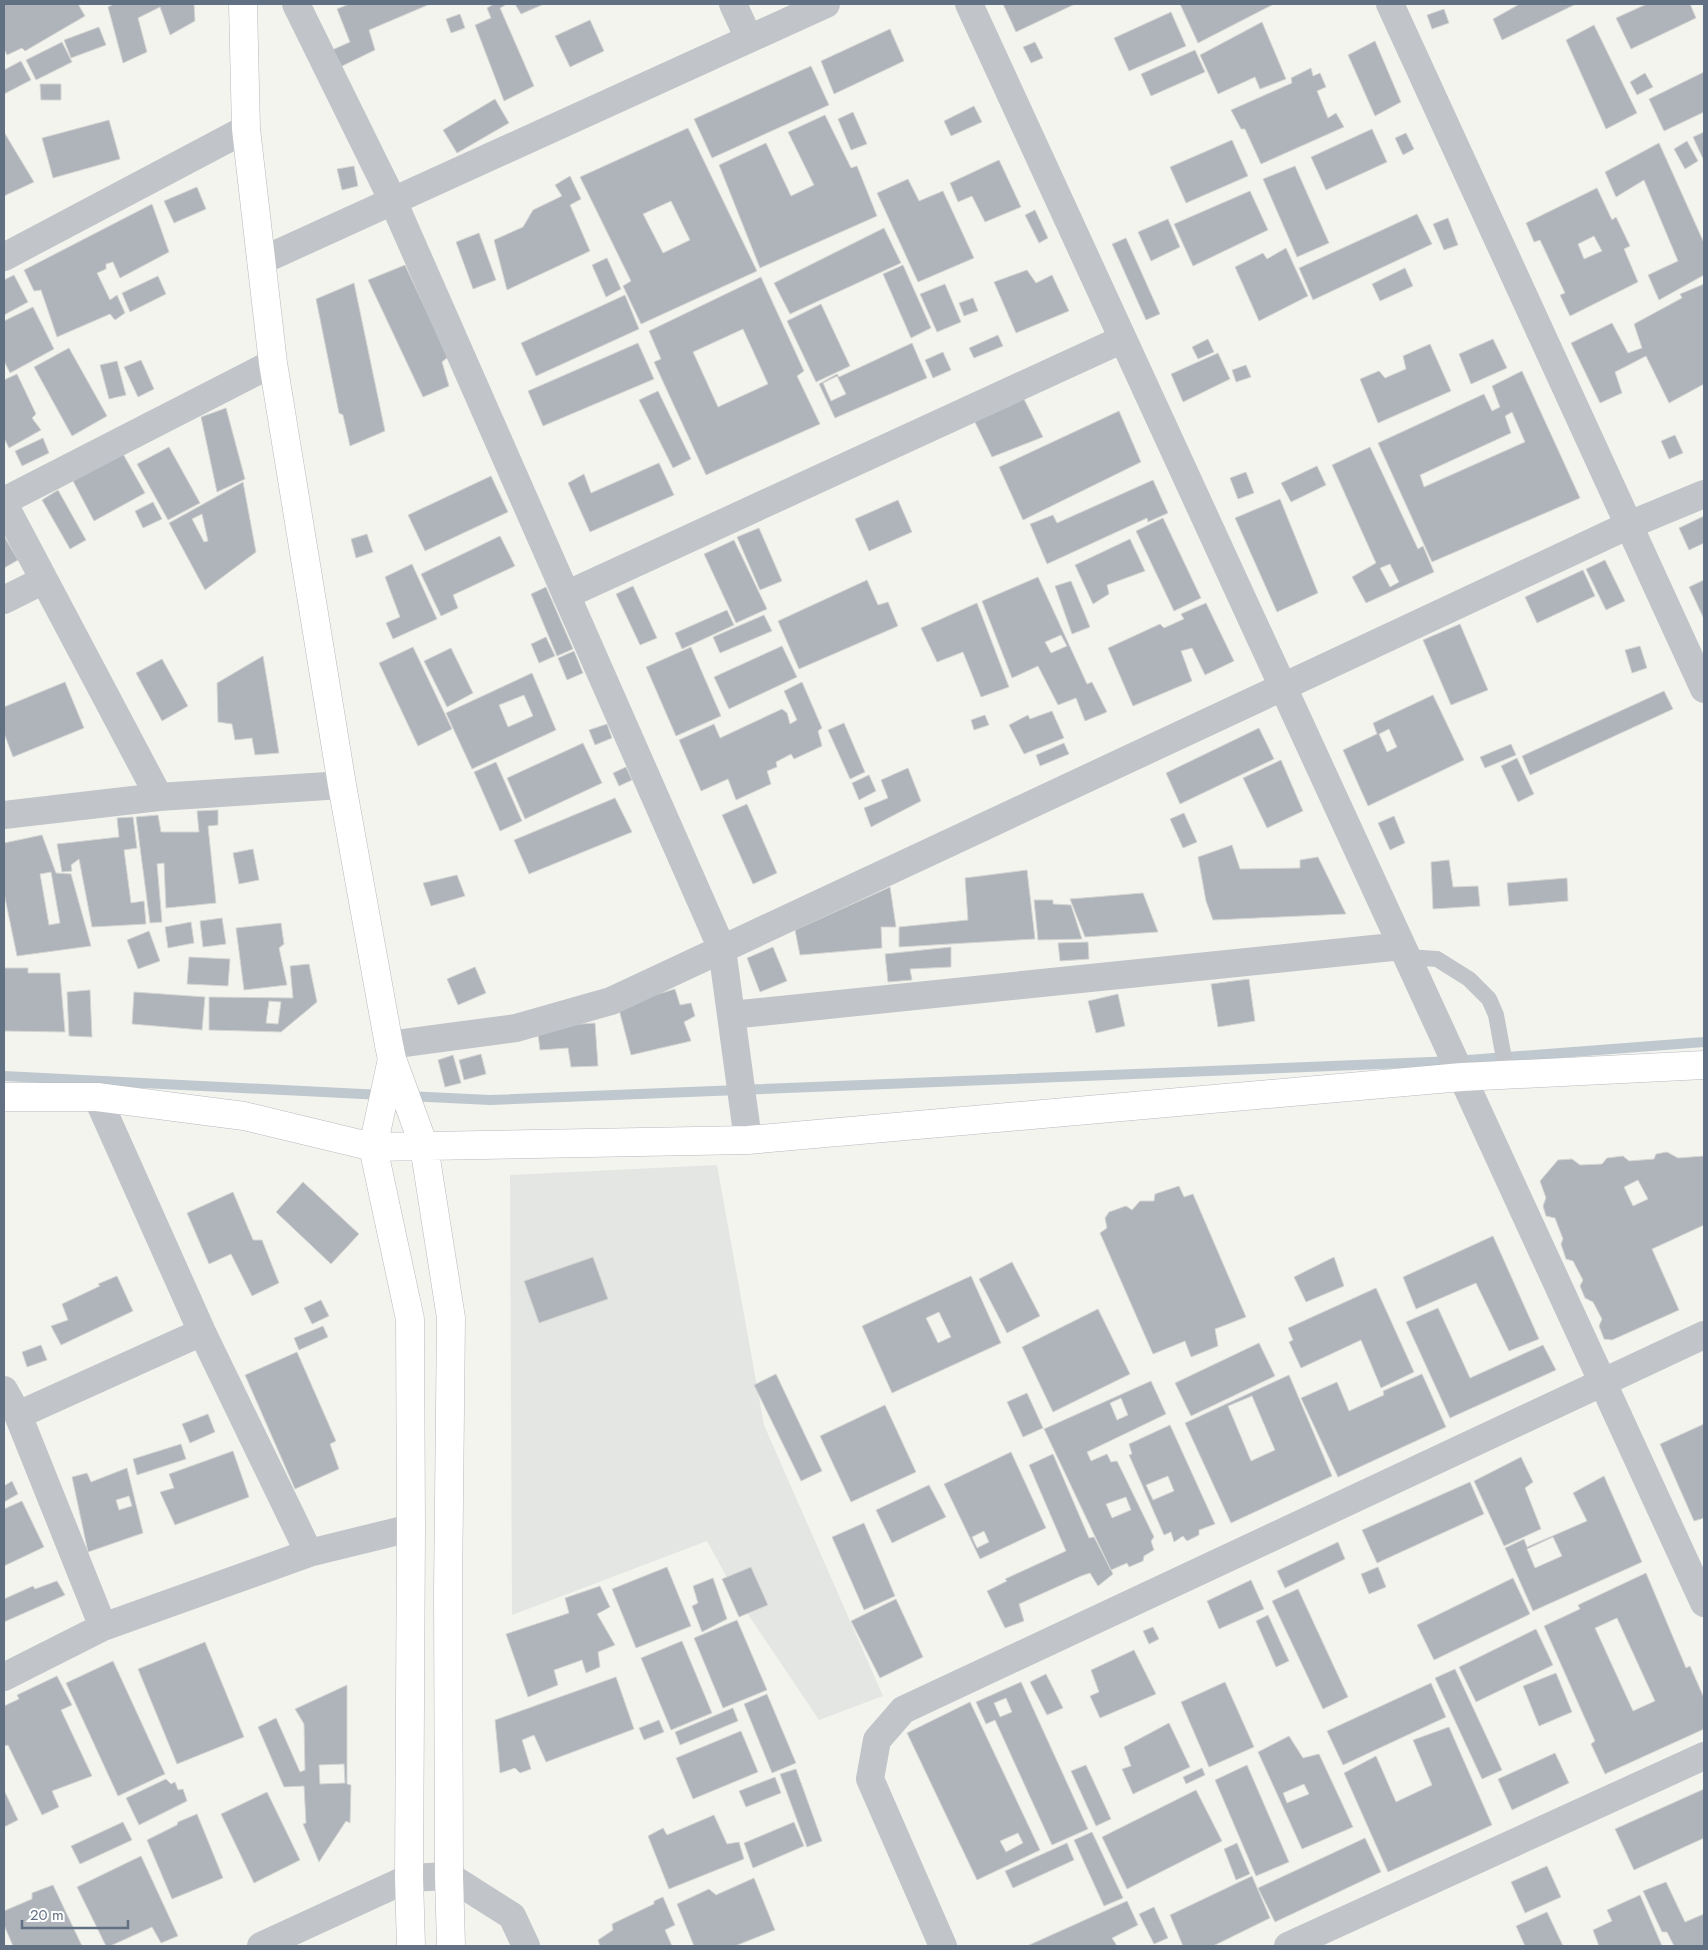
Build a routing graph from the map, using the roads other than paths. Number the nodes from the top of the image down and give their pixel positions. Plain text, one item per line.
1 (243, 4) edge
2 (296, 4) edge
3 (733, 4) edge
4 (826, 4) edge
5 (969, 4) edge
6 (1390, 4) edge
7 (749, 39) junction
8 (246, 130) junction
9 (392, 201) junction
10 (4, 257) edge
11 (261, 260) junction
12 (1123, 339) junction
13 (273, 363) junction
14 (1704, 494) edge
15 (4, 503) edge
16 (1629, 525) junction
17 (44, 580) junction
18 (566, 595) junction
19 (4, 600) edge
20 (1283, 687) junction
21 (1704, 689) edge
22 (342, 785) junction
23 (159, 797) junction
24 (4, 815) edge
25 (722, 949) junction
26 (1404, 951) junction
27 (731, 1015) junction
28 (391, 1052) junction
29 (1704, 1065) edge
30 (1508, 1075) junction
31 (1462, 1078) junction
32 (97, 1096) junction
33 (4, 1097) edge
34 (748, 1140) junction
35 (424, 1146) junction
36 (373, 1147) junction
37 (202, 1332) junction
38 (1704, 1335) edge
39 (1602, 1382) junction
40 (4, 1390) edge
41 (18, 1415) junction
42 (412, 1528) junction
43 (309, 1553) junction
44 (1704, 1603) edge
45 (103, 1627) junction
46 (4, 1676) edge
47 (1704, 1756) edge
48 (449, 1876) junction
49 (409, 1878) junction
50 (1327, 1938) edge
51 (262, 1946) edge
52 (411, 1946) edge
53 (451, 1946) edge
54 (526, 1946) edge
55 (942, 1946) edge
56 (1288, 1946) edge

1 - 8 main road
2 - 9 street
3 - 7 street
4 - 7 street
5 - 12 street
6 - 16 street
7 - 9 street
8 - 10 street
8 - 11 main road
9 - 11 street
9 - 18 street
11 - 13 main road
12 - 18 street
12 - 20 street
13 - 15 street
13 - 22 main road
14 - 16 street
15 - 17 street
16 - 20 street
16 - 21 street
17 - 19 street
17 - 23 street
18 - 25 street
20 - 25 street
20 - 26 street
22 - 23 street
22 - 28 main road
23 - 24 street
25 - 27 street
25 - 28 street
26 - 27 street
26 - 30 lane
26 - 31 street
27 - 34 street
28 - 35 main road
28 - 36 main road
29 - 30 main road
30 - 31 main road
31 - 34 main road
31 - 39 street
32 - 33 main road
32 - 36 main road
32 - 37 street
34 - 35 main road
35 - 36 main road
35 - 48 main road
36 - 42 main road
37 - 41 street
37 - 43 street
38 - 39 street
39 - 44 street
39 - 55 street
40 - 41 street
41 - 45 street
42 - 43 street
42 - 49 main road
43 - 45 street
45 - 46 street
47 - 50 street
48 - 49 street
48 - 53 main road
48 - 54 street
49 - 51 street
49 - 52 main road
50 - 56 street

